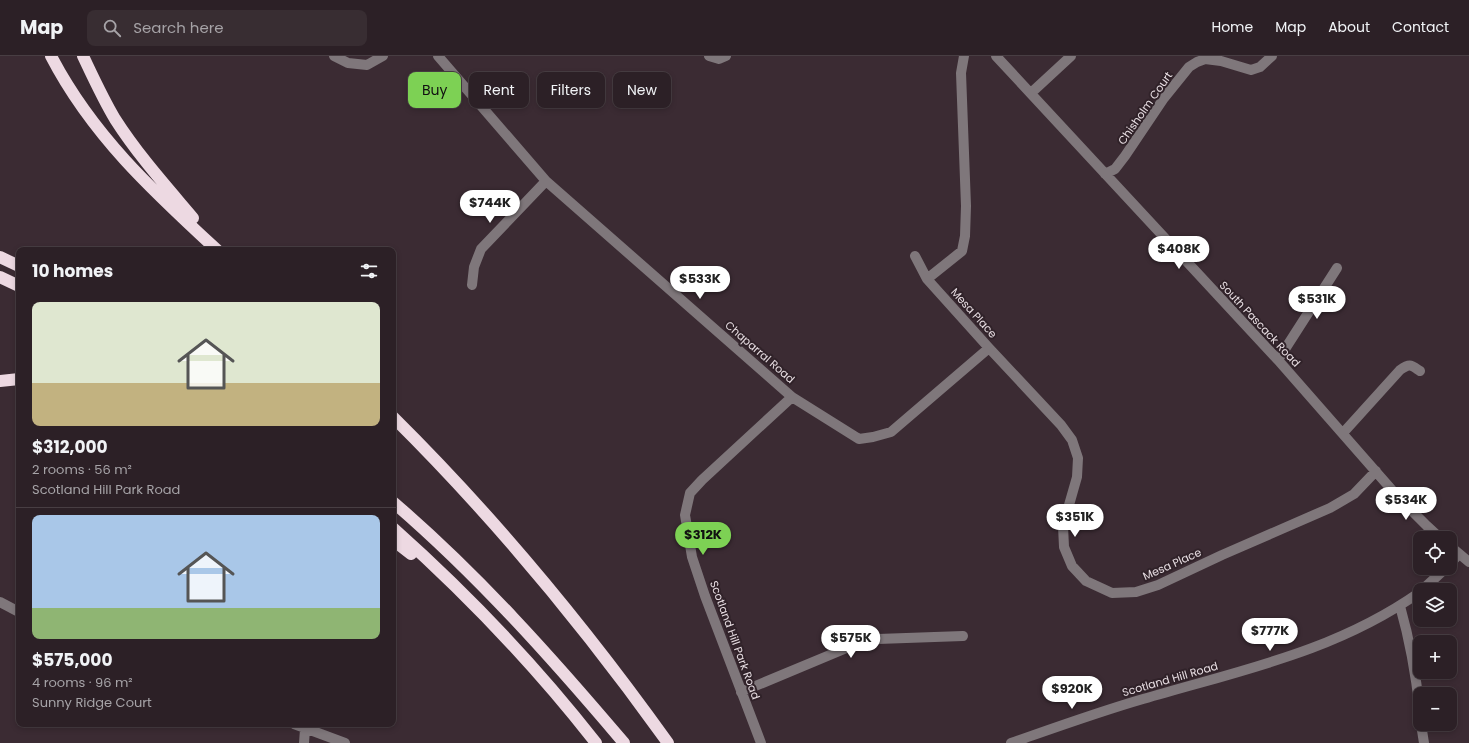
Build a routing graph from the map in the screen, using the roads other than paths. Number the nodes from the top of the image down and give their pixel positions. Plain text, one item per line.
1 (51, 56) edge
2 (83, 56) edge
3 (334, 56) edge
4 (384, 56) edge
5 (438, 56) edge
6 (709, 56) edge
7 (726, 56) edge
8 (964, 56) edge
9 (996, 56) edge
10 (1071, 56) edge
11 (1272, 56) edge
12 (1031, 93) junction
13 (1105, 174) junction
14 (546, 181) junction
15 (215, 247) edge
16 (216, 247) edge
17 (915, 256) dead end
18 (0, 257) edge
19 (16, 265) edge
20 (1337, 268) dead end
21 (0, 277) edge
22 (927, 278) junction
23 (16, 285) edge
24 (472, 285) dead end
25 (989, 348) junction
26 (1278, 360) junction
27 (1420, 371) dead end
28 (16, 379) edge
29 (0, 381) edge
30 (792, 397) junction
31 (396, 420) edge
32 (1343, 433) junction
33 (1376, 471) junction
34 (396, 505) edge
35 (396, 531) edge
36 (1433, 531) edge
37 (396, 542) edge
38 (1459, 554) edge
39 (1469, 562) edge
40 (1438, 575) edge
41 (1430, 583) edge
42 (1413, 597) edge
43 (0, 602) edge
44 (1400, 606) junction
45 (479, 609) junction
46 (16, 610) edge
47 (963, 636) dead end
48 (1417, 687) edge
49 (741, 692) junction
50 (301, 727) edge
51 (306, 729) junction
52 (1422, 731) edge
53 (304, 743) edge
54 (344, 743) edge
55 (596, 743) edge
56 (624, 743) edge
57 (668, 743) edge
58 (761, 743) edge
59 (1011, 743) edge
60 (1424, 743) edge

1 - 15 highway
2 - 16 highway
3 - 4 street
5 - 14 street, Chaparral Road
6 - 7 street
8 - 22 street
9 - 12 street, South Pascack Road
10 - 12 street
11 - 13 street, Chisholm Court
12 - 13 street, South Pascack Road
13 - 26 street, South Pascack Road
14 - 24 street
14 - 30 street, Chaparral Road
17 - 22 street, Mesa Place
18 - 19 highway
20 - 26 street
21 - 23 highway
22 - 25 street, Mesa Place
25 - 30 street, Chaparral Road
25 - 33 street, Mesa Place
26 - 32 street, South Pascack Road
27 - 32 street
28 - 29 highway
30 - 49 street, Scotland Hill Park Road
31 - 57 highway
32 - 33 street, South Pascack Road
33 - 36 street, South Pascack Road
34 - 56 highway
35 - 45 highway
37 - 45 highway
38 - 39 street
40 - 41 street, Scotland Hill Road
42 - 44 street, Scotland Hill Road
43 - 46 street
44 - 48 street
44 - 59 street, Scotland Hill Road
45 - 55 highway
47 - 49 street
49 - 58 street, Scotland Hill Park Road
50 - 51 street
51 - 53 street
51 - 54 street
52 - 60 street

